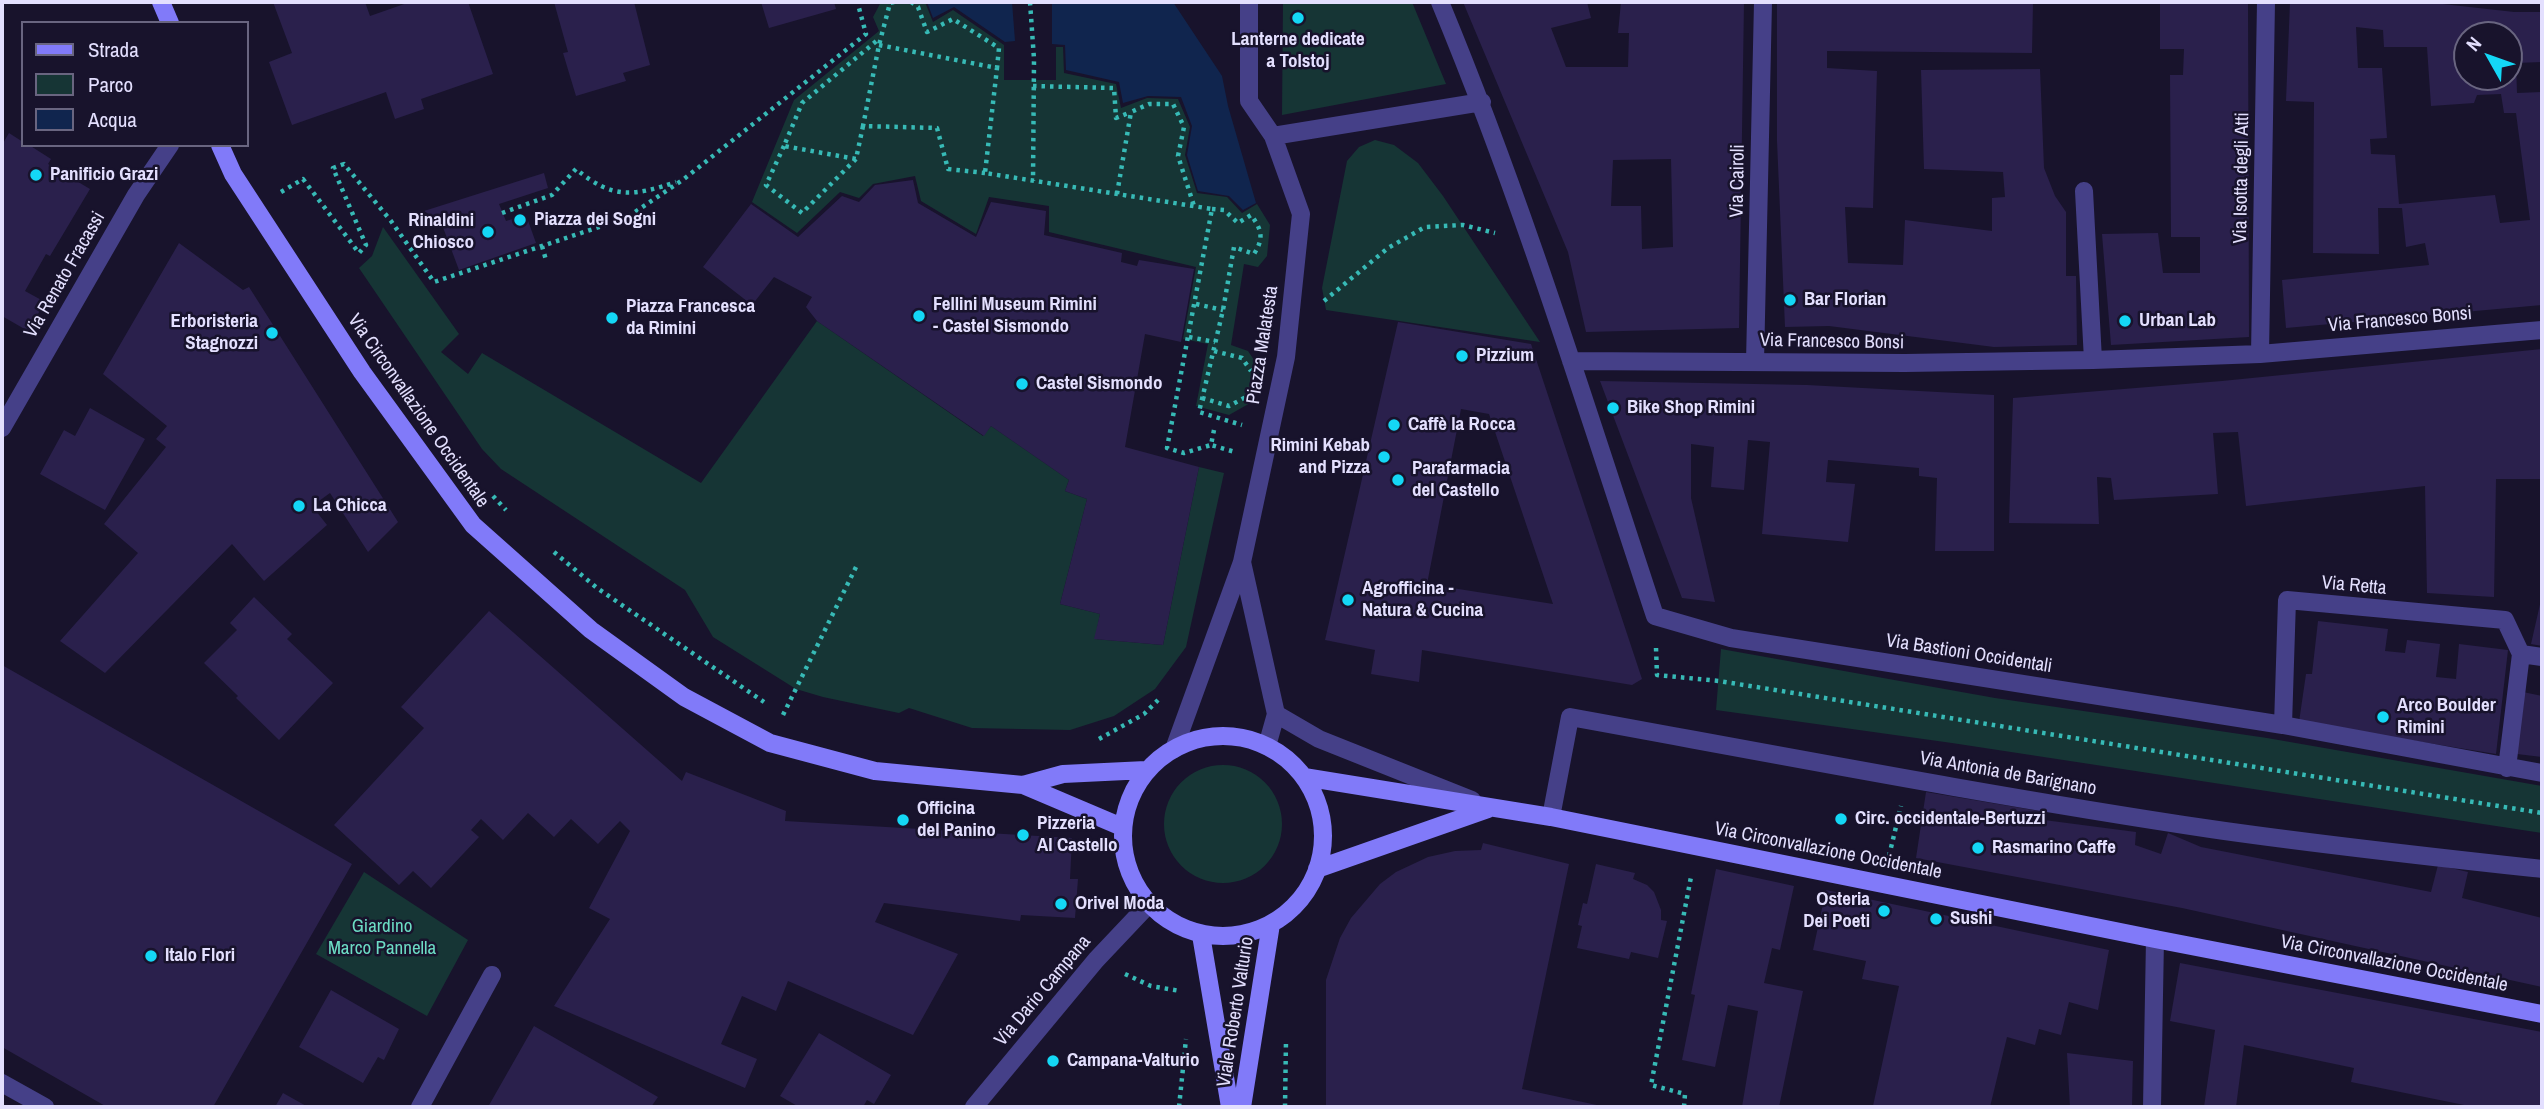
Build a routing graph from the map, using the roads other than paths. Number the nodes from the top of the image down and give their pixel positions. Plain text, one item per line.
1 (161, 2) edge
2 (1249, 2) edge
3 (1440, 2) edge
4 (1763, 2) edge
5 (2266, 2) edge
6 (169, 21) edge
7 (1482, 102) junction
8 (1273, 136) junction
9 (169, 147) edge
10 (221, 147) edge
11 (2084, 191) dead end
12 (2542, 330) edge
13 (2260, 354) junction
14 (2093, 360) junction
15 (1571, 361) junction
16 (1755, 362) junction
17 (2, 428) edge
18 (1242, 562) junction
19 (2521, 654) junction
20 (2542, 657) edge
21 (1276, 714) junction
22 (2283, 725) junction
23 (1267, 746) junction
24 (1174, 749) junction
25 (2507, 768) junction
26 (1146, 770) junction
27 (2542, 773) edge
28 (1304, 777) junction
29 (1023, 785) junction
30 (1491, 808) junction
31 (1551, 817) junction
32 (1122, 827) junction
33 (1317, 869) junction
34 (2542, 869) edge
35 (1148, 905) junction
36 (1271, 924) junction
37 (1201, 935) junction
38 (2155, 939) junction
39 (492, 975) dead end
40 (2542, 1014) edge
41 (2, 1083) edge
42 (23, 1102) edge
43 (45, 1107) edge
44 (420, 1107) edge
45 (974, 1107) edge
46 (1230, 1107) edge
47 (1242, 1107) edge
48 (2152, 1107) edge

1 - 6 street
2 - 8 street, Piazza Malatesta
3 - 7 street
4 - 16 street, Via Cairoli
5 - 13 street, Via Isotta degli Atti
7 - 8 street
7 - 15 street
8 - 18 street, Piazza Malatesta
9 - 17 street, Via Renato Fracassi
10 - 29 street, Via Circonvallazione Occidentale
11 - 14 street
12 - 13 street, Via Francesco Bonsi
13 - 14 street, Via Francesco Bonsi
14 - 16 street, Via Francesco Bonsi
15 - 16 street, Via Francesco Bonsi
15 - 22 street, Via Bastioni Occidentali
18 - 21 street, Piazza Malatesta
18 - 24 street, Piazza Malatesta
19 - 20 street
19 - 22 street, Via Retta
19 - 25 street
21 - 23 street, Piazza Malatesta
21 - 30 street, Via Circonvallazione Occidentale
22 - 25 street, Via Bastioni Occidentali
23 - 24 street
23 - 28 street
24 - 26 street
25 - 27 street, Via Bastioni Occidentali
26 - 29 street, Via Circonvallazione Occidentale
26 - 32 street
28 - 30 street, Via Circonvallazione Occidentale
28 - 33 street
29 - 32 street, Via Circonvallazione Occidentale
30 - 31 street, Via Circonvallazione Occidentale
30 - 33 street, Via Circonvallazione Occidentale
31 - 34 street, Via Antonia de Barignano
31 - 38 street, Via Circonvallazione Occidentale
32 - 35 street
33 - 36 street
35 - 37 street
35 - 45 street, Via Dario Campana
36 - 37 street
36 - 47 street, Viale Roberto Valturio
37 - 46 street, Viale Roberto Valturio
38 - 40 street, Via Circonvallazione Occidentale
38 - 48 street
39 - 44 street
41 - 42 street
42 - 43 street

